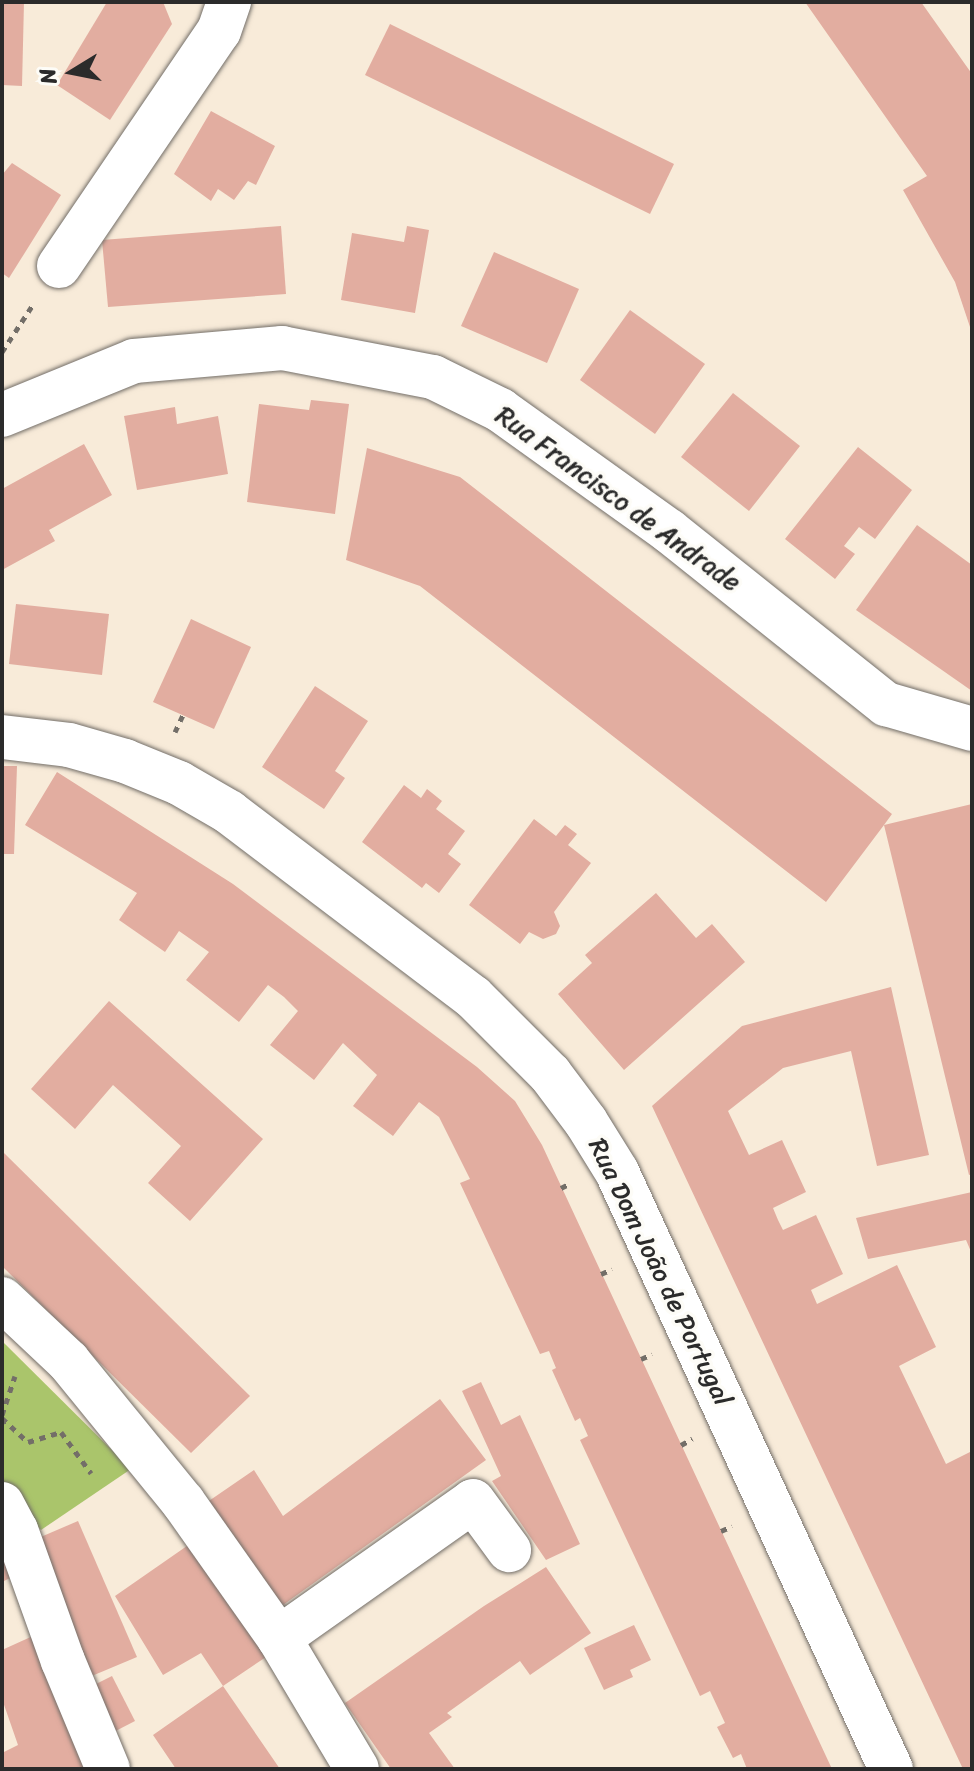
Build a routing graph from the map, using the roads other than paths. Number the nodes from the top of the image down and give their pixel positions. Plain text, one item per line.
1 (229, 2) edge
2 (59, 266) road end
3 (2, 415) edge
4 (972, 729) edge
5 (2, 737) edge
6 (2, 1299) edge
7 (2, 1504) edge
8 (509, 1550) dead end
9 (279, 1638) junction
10 (108, 1769) edge
11 (357, 1769) edge
12 (891, 1769) edge

1 - 2 street
3 - 4 street, Rua Francisco de Andrade
5 - 12 street, Rua Dom João de Portugal
6 - 9 street
7 - 10 street
8 - 9 street
9 - 11 street

